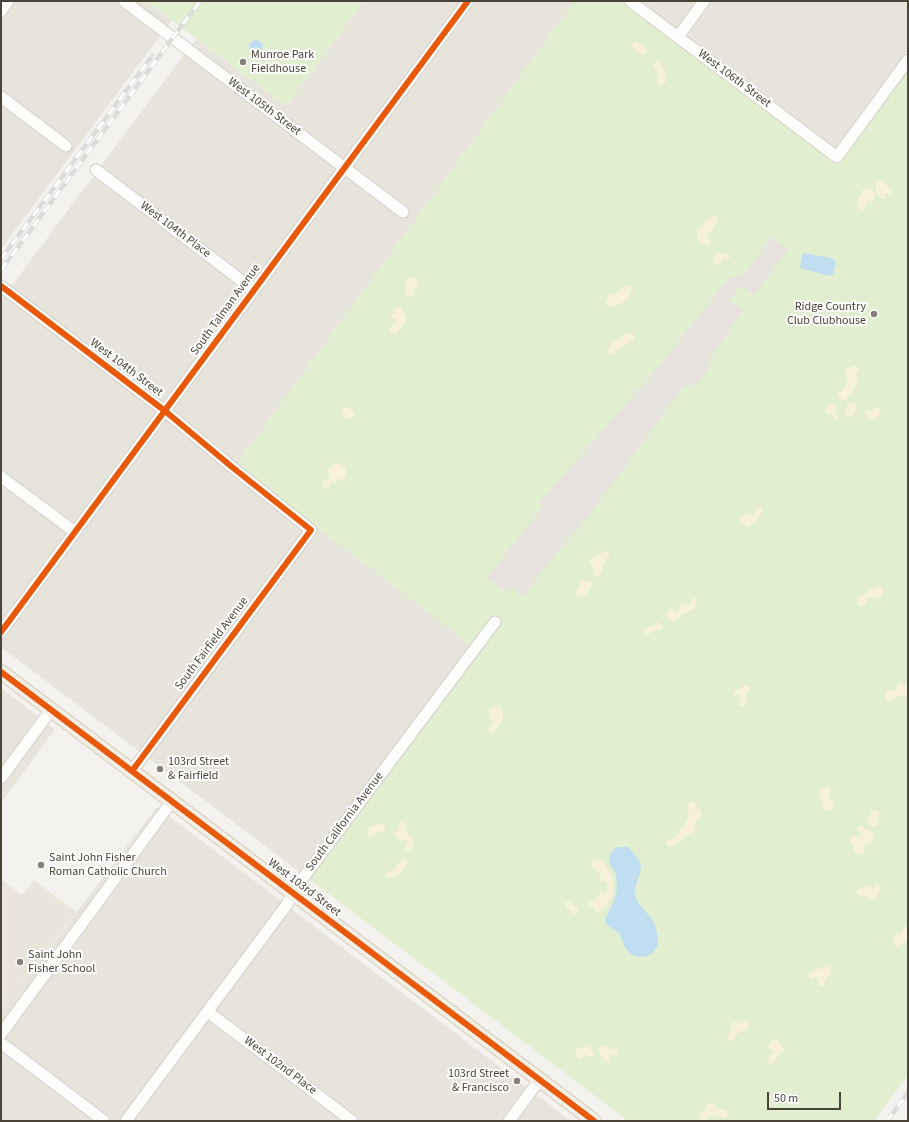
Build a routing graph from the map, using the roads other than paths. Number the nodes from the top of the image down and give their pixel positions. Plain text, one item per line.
1 (8, 1) edge
2 (124, 1) edge
3 (468, 1) edge
4 (630, 1) edge
5 (704, 1) edge
6 (1, 10) edge
7 (678, 37) junction
8 (908, 60) edge
9 (1, 97) edge
10 (66, 146) dead end
11 (344, 168) junction
12 (96, 170) dead end
13 (403, 212) dead end
14 (1, 286) edge
15 (254, 290) junction
16 (165, 411) junction
17 (1, 476) edge
18 (311, 530) joint
19 (75, 532) junction
20 (495, 622) dead end
21 (1, 632) edge
22 (1, 672) edge
23 (51, 710) junction
24 (132, 771) junction
25 (1, 778) edge
26 (172, 801) junction
27 (294, 893) junction
28 (208, 1012) junction
29 (1, 1034) edge
30 (1, 1043) edge
31 (540, 1079) junction
32 (104, 1121) edge
33 (126, 1121) edge
34 (352, 1121) edge
35 (509, 1121) edge
36 (594, 1121) edge

1 - 6 street
2 - 11 street, West 105th Street
3 - 11 street, South Talman Avenue
4 - 7 street, West 106th Street
5 - 7 street
7 - 8 street, West 106th Street
9 - 10 street
11 - 13 street, West 105th Street
11 - 15 street, South Talman Avenue
12 - 15 street, West 104th Place
14 - 16 street, West 104th Street
15 - 16 street, South Talman Avenue
16 - 18 street, West 104th Street
16 - 19 street, South Talman Avenue
17 - 19 street
18 - 24 street, South Fairfield Avenue
19 - 21 street, South Talman Avenue
20 - 27 street, South California Avenue
22 - 23 main road, West 103rd Street
23 - 24 main road, West 103rd Street
23 - 25 street
24 - 26 main road, West 103rd Street
26 - 27 main road, West 103rd Street
26 - 29 street
27 - 28 street, South California Avenue
27 - 31 main road, West 103rd Street
28 - 33 street, South California Avenue
28 - 34 street, West 102nd Place
30 - 32 street
31 - 35 street
31 - 36 main road, West 103rd Street

